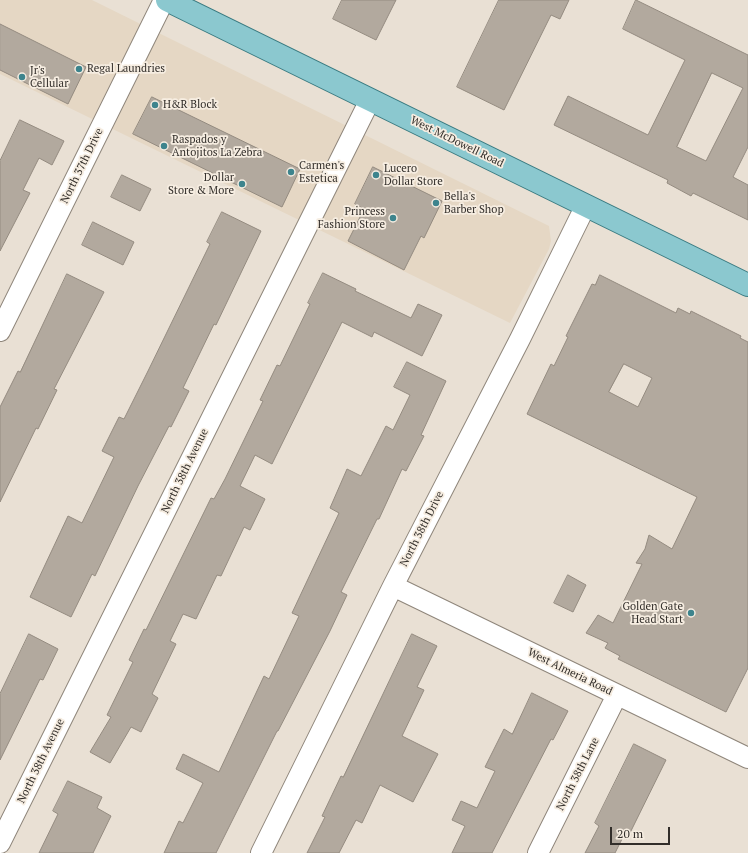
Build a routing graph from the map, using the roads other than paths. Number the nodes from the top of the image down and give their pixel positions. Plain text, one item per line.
1 (165, 0) edge
2 (370, 100) junction
3 (586, 205) junction
4 (748, 285) edge
5 (0, 331) edge
6 (393, 586) junction
7 (617, 695) junction
8 (748, 758) edge
9 (0, 843) edge
10 (261, 853) edge
11 (538, 853) edge

1 - 2 main road, West McDowell Road
1 - 5 street, North 37th Drive
2 - 3 main road, West McDowell Road
2 - 9 street, North 38th Avenue
3 - 4 main road, West McDowell Road
3 - 6 street, North 38th Drive
6 - 7 street, West Almeria Road
6 - 10 street, North 38th Drive
7 - 8 street, West Almeria Road
7 - 11 street, North 38th Lane

